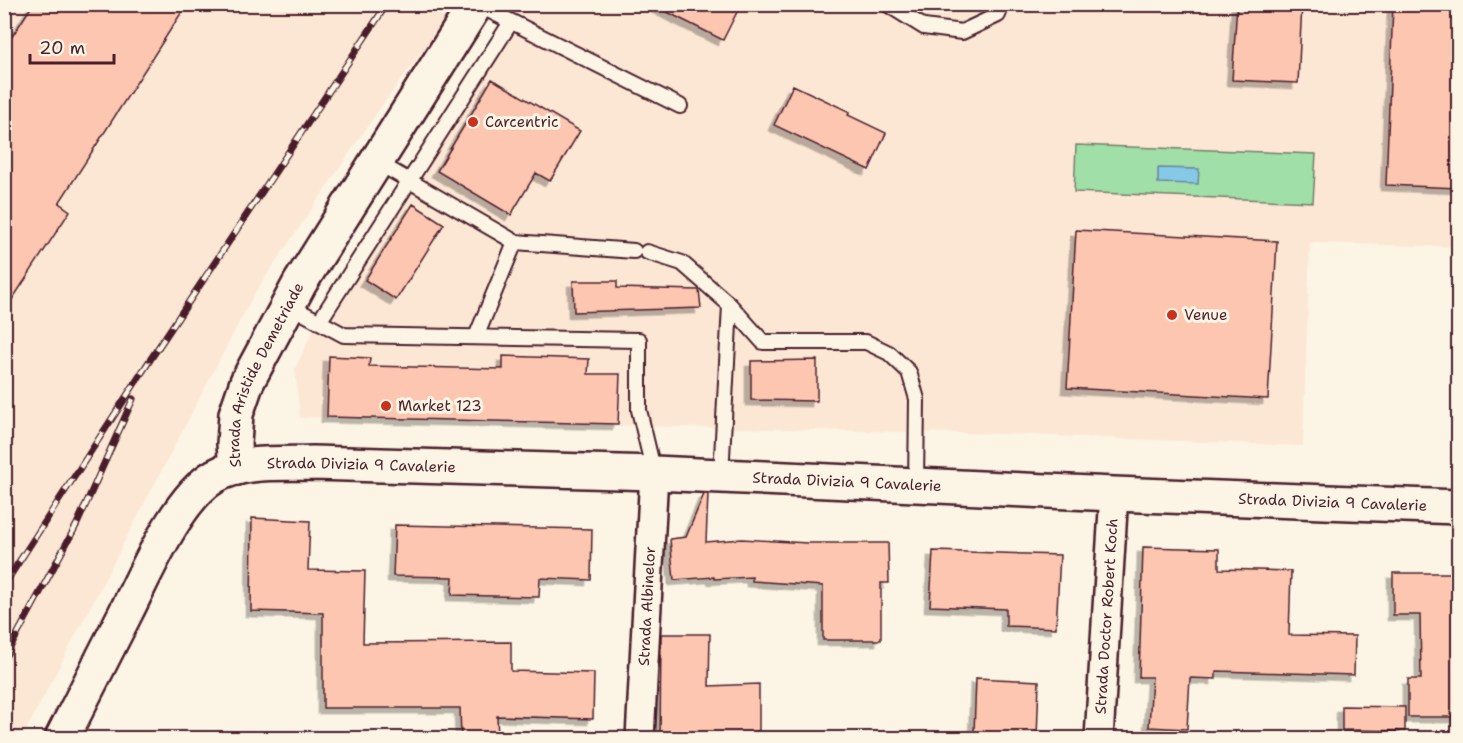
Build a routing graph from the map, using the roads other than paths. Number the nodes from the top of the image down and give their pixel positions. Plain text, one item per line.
1 (476, 4) edge
2 (887, 4) edge
3 (1002, 4) edge
4 (511, 22) junction
5 (680, 106) dead end
6 (375, 161) junction
7 (408, 180) junction
8 (515, 242) junction
9 (288, 305) junction
10 (730, 305) junction
11 (319, 322) junction
12 (476, 337) junction
13 (236, 468) junction
14 (654, 473) junction
15 (721, 476) junction
16 (916, 485) junction
17 (1114, 494) junction
18 (1458, 507) edge
19 (62, 738) edge
20 (640, 738) edge
21 (1099, 738) edge

1 - 4 lane
1 - 6 main road, Strada Aristide Demetriade
2 - 3 lane
4 - 5 lane
4 - 7 lane
6 - 7 lane
6 - 9 main road, Strada Aristide Demetriade
7 - 8 lane
7 - 11 lane
8 - 10 lane
8 - 12 lane
9 - 11 lane
9 - 13 main road, Strada Aristide Demetriade
10 - 15 lane
10 - 16 lane
11 - 12 lane
12 - 14 lane
13 - 14 main road, Strada Divizia 9 Cavalerie
13 - 19 main road, Strada Aristide Demetriade
14 - 15 main road, Strada Divizia 9 Cavalerie
14 - 20 street, Strada Albinelor
15 - 16 main road, Strada Divizia 9 Cavalerie
16 - 17 main road, Strada Divizia 9 Cavalerie
17 - 18 main road, Strada Divizia 9 Cavalerie
17 - 21 street, Strada Doctor Robert Koch

